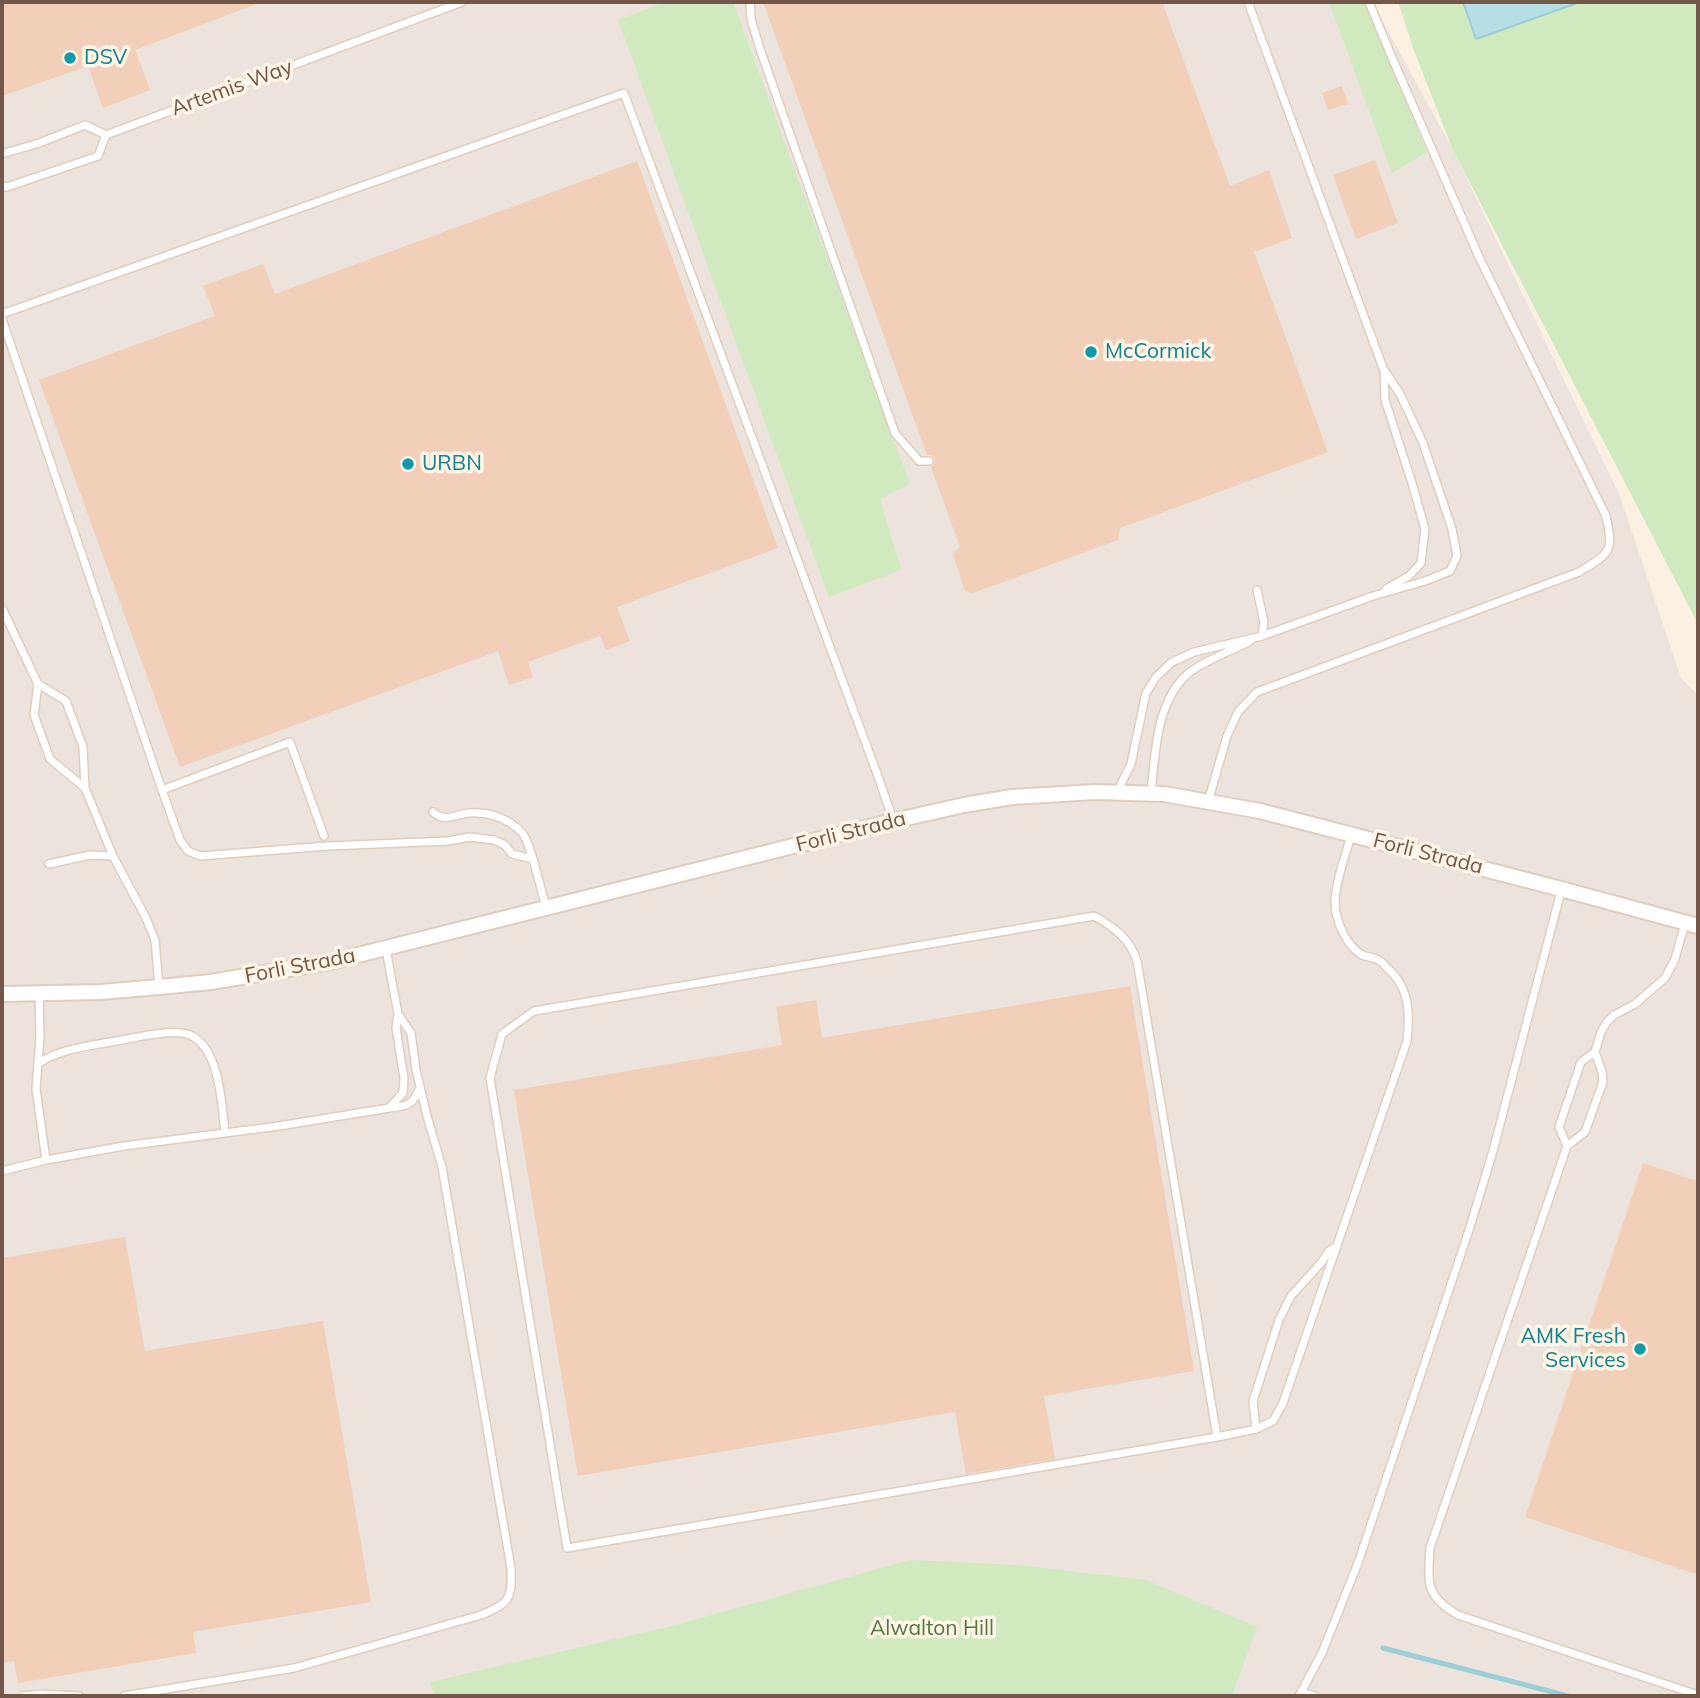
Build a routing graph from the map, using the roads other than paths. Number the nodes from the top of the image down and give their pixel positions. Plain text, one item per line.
1 (462, 2) edge
2 (750, 2) edge
3 (1248, 2) edge
4 (1370, 2) edge
5 (106, 135) junction
6 (2, 154) edge
7 (2, 186) edge
8 (2, 316) edge
9 (1383, 368) junction
10 (929, 461) dead end
11 (1257, 590) dead end
12 (1373, 596) junction
13 (2, 608) edge
14 (1262, 636) junction
15 (38, 684) junction
16 (85, 788) junction
17 (162, 790) junction
18 (1116, 792) junction
19 (1151, 794) junction
20 (1208, 802) junction
21 (433, 812) dead end
22 (893, 821) junction
23 (1351, 835) junction
24 (324, 836) dead end
25 (113, 856) junction
26 (533, 859) junction
27 (50, 864) dead end
28 (1561, 889) junction
29 (547, 908) junction
30 (1691, 925) edge
31 (386, 948) junction
32 (159, 988) junction
33 (39, 993) junction
34 (2, 994) edge
35 (398, 1014) junction
36 (1595, 1052) junction
37 (39, 1063) junction
38 (421, 1086) junction
39 (388, 1108) junction
40 (225, 1133) junction
41 (1567, 1146) junction
42 (46, 1160) junction
43 (2, 1171) edge
44 (1337, 1246) junction
45 (1256, 1429) junction
46 (1217, 1437) junction
47 (1301, 1694) edge
48 (1698, 1695) edge
49 (23, 1696) edge
50 (79, 1696) edge
51 (124, 1696) edge
52 (1315, 1696) edge

1 - 5 lane, Artemis Way
2 - 10 lane
3 - 9 lane
4 - 20 lane
5 - 6 lane
5 - 7 lane
8 - 17 lane
8 - 22 lane
9 - 12 lane
9 - 12 lane
11 - 14 lane
12 - 14 lane
13 - 15 lane
14 - 18 lane
14 - 19 lane
15 - 16 lane
15 - 16 lane
16 - 25 lane
17 - 24 lane
17 - 26 lane
18 - 19 street, Forli Strada
18 - 22 street, Forli Strada
19 - 20 street, Forli Strada
20 - 23 street, Forli Strada
21 - 26 lane
22 - 29 street, Forli Strada
23 - 28 street, Forli Strada
23 - 44 lane
25 - 27 lane
25 - 32 lane
26 - 29 lane
28 - 30 street, Forli Strada
28 - 47 lane
29 - 31 street, Forli Strada
30 - 36 lane
31 - 32 street, Forli Strada
31 - 35 lane
32 - 33 street, Forli Strada
33 - 34 street, Forli Strada
33 - 37 lane
35 - 38 lane
35 - 39 lane
36 - 41 lane
36 - 41 lane
37 - 40 lane
37 - 42 lane
38 - 39 lane
38 - 51 lane
39 - 40 lane
40 - 42 lane
41 - 48 lane
42 - 43 lane
44 - 45 lane
44 - 45 lane
45 - 46 lane
46 - 46 lane
47 - 52 lane
49 - 50 lane

